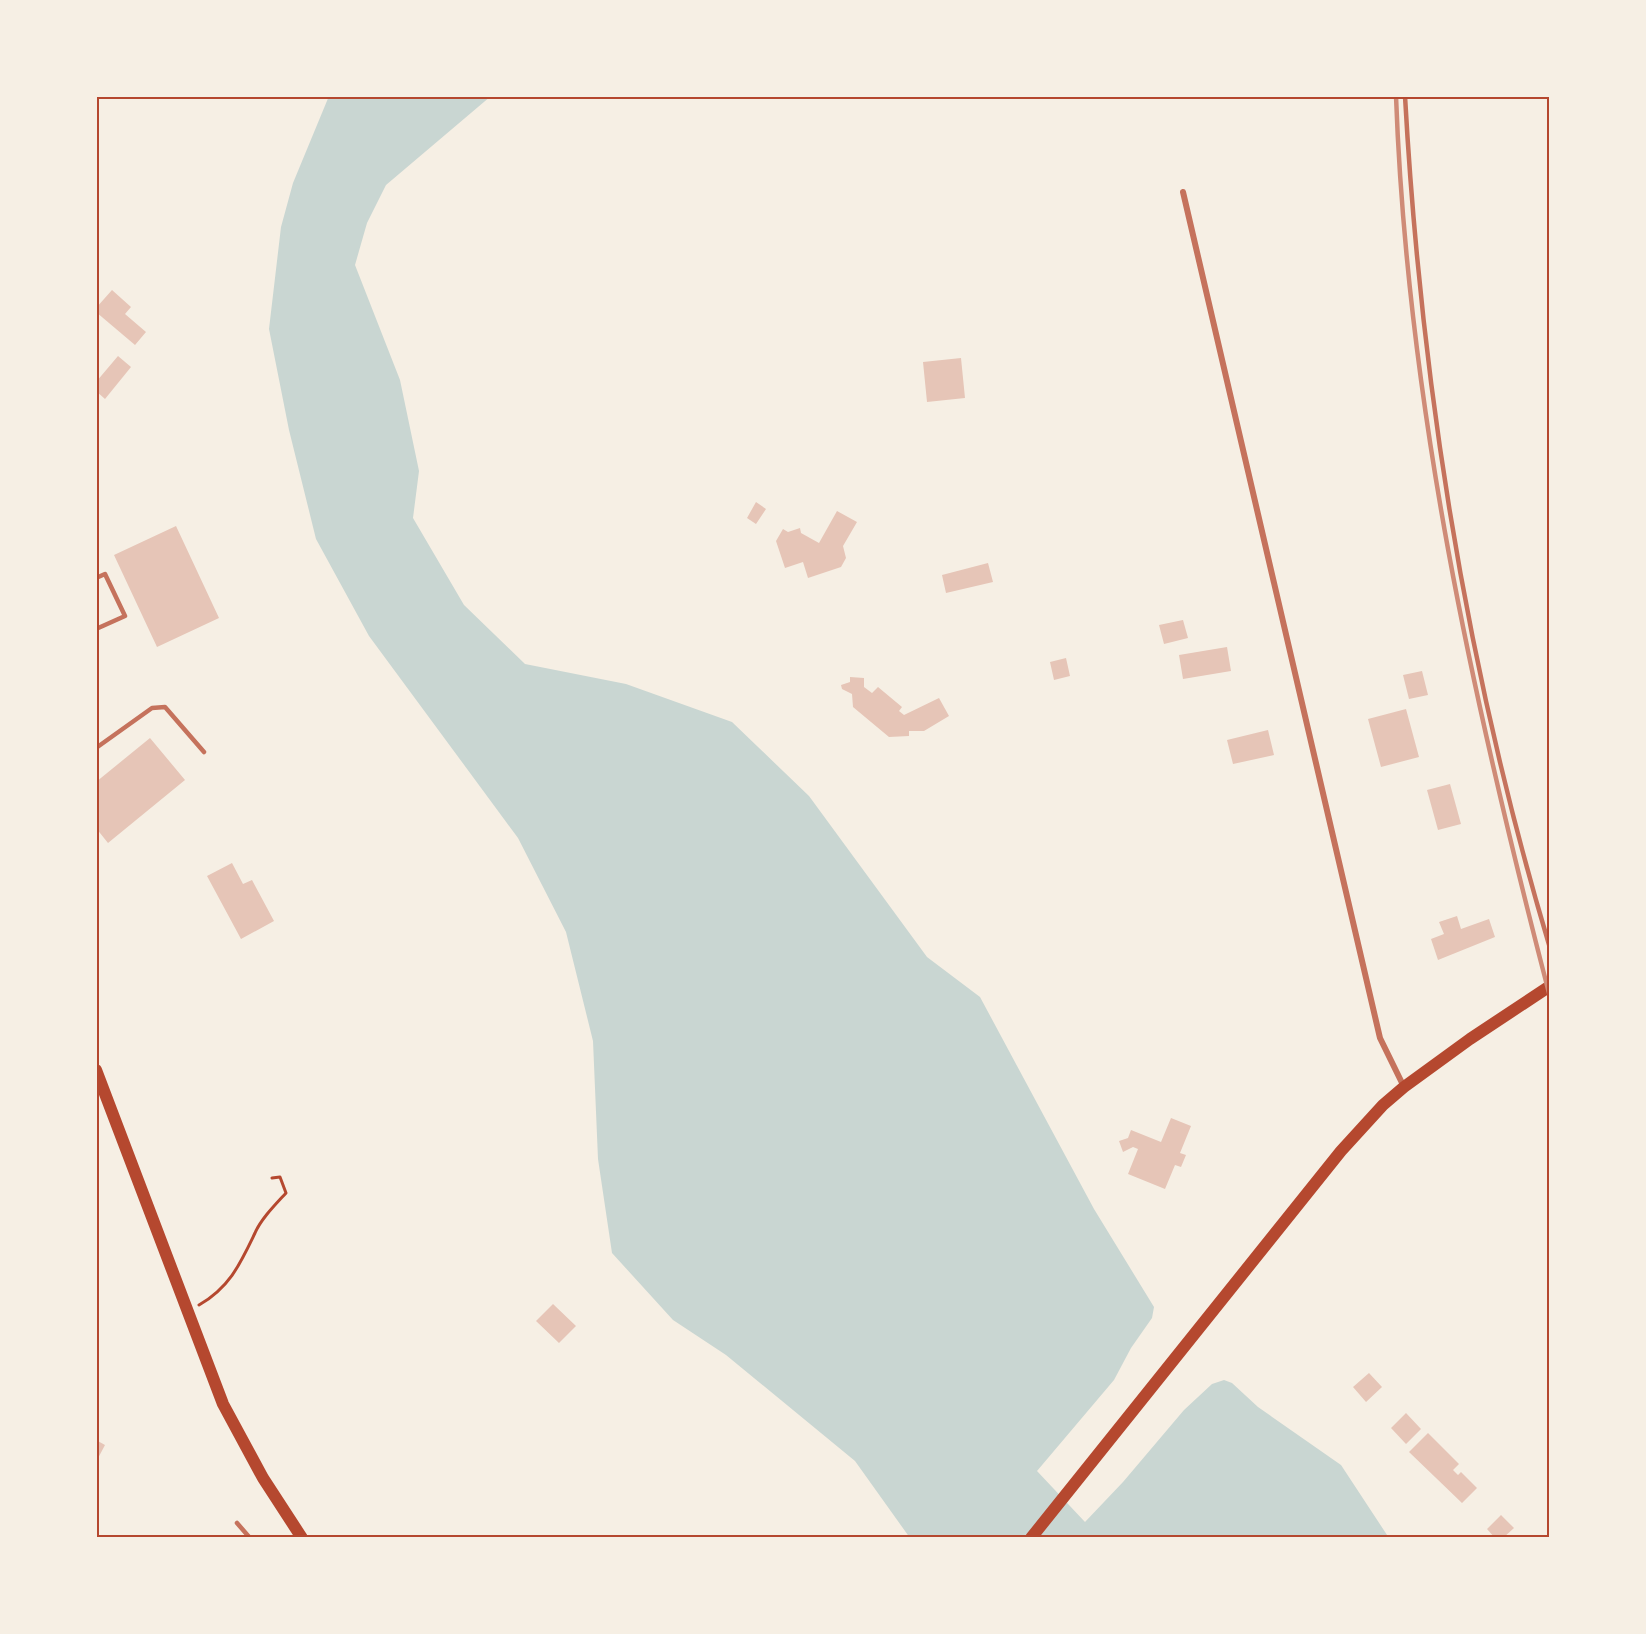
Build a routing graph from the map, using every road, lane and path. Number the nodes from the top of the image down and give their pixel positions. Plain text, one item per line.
1 (1405, 96) edge
2 (1183, 192) dead end
3 (96, 578) edge
4 (96, 629) edge
5 (96, 748) edge
6 (204, 752) dead end
7 (1550, 948) edge
8 (1550, 986) edge
9 (96, 1070) edge
10 (1404, 1087) junction
11 (272, 1178) dead end
12 (188, 1312) junction
13 (237, 1523) dead end
14 (249, 1538) edge
15 (303, 1538) edge
16 (1031, 1538) edge

1 - 7 lane
2 - 10 street
3 - 4 lane
5 - 6 lane
8 - 10 main road
9 - 12 main road
10 - 16 main road
11 - 12 path
12 - 15 main road
13 - 14 lane

